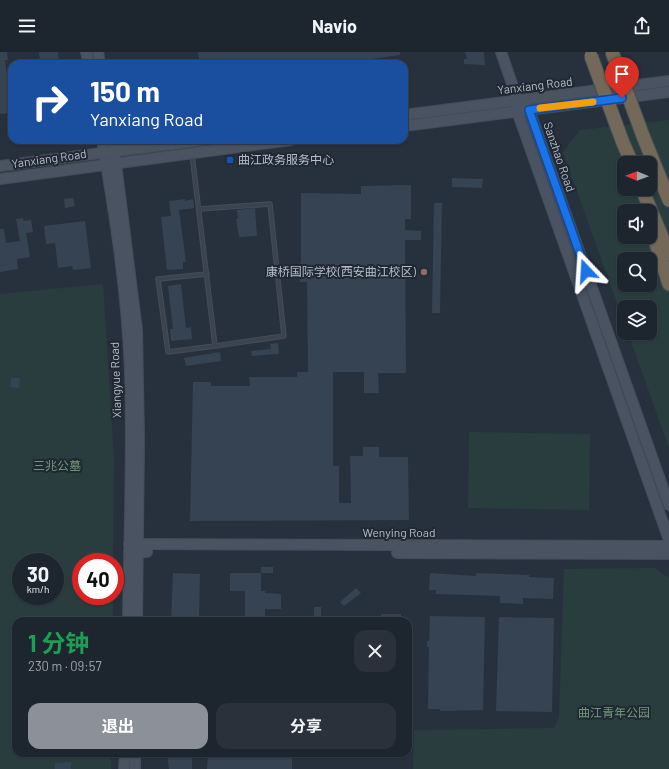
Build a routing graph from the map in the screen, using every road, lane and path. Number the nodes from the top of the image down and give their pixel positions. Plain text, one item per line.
1 (501, 52) edge
2 (612, 52) edge
3 (590, 54) edge
4 (669, 81) edge
5 (669, 92) edge
6 (518, 101) junction
7 (529, 110) junction
8 (517, 112) junction
9 (408, 115) edge
10 (408, 126) edge
11 (103, 144) edge
12 (114, 144) edge
13 (172, 144) edge
14 (261, 144) edge
15 (115, 151) junction
16 (104, 153) junction
17 (192, 153) junction
18 (628, 156) edge
19 (117, 162) junction
20 (106, 164) junction
21 (0, 166) edge
22 (0, 179) edge
23 (645, 196) edge
24 (669, 200) edge
25 (199, 209) junction
26 (656, 244) edge
27 (669, 254) edge
28 (207, 274) junction
29 (669, 284) edge
30 (215, 346) junction
31 (669, 505) edge
32 (669, 540) edge
33 (669, 546) edge
34 (134, 548) junction
35 (669, 554) edge
36 (128, 617) edge
37 (138, 617) edge
38 (125, 757) edge
39 (135, 757) edge
40 (124, 769) edge
41 (135, 769) edge

1 - 6 street
2 - 24 highway, bridge
3 - 18 highway, bridge
4 - 6 street, Yanxiang Road
5 - 7 street, Yanxiang Road
6 - 7 street
6 - 8 street, Sanzhao Road
6 - 9 street, Yanxiang Road
7 - 8 street, Yanxiang Road
7 - 31 street, Sanzhao Road
8 - 10 street, Yanxiang Road
8 - 32 street, Sanzhao Road
11 - 16 street, Xiangyue Road
12 - 15 street, Xiangyue Road
13 - 15 street, Yanxiang Road
14 - 17 street, Yanxiang Road
15 - 16 street, Yanxiang Road
15 - 19 street, Xiangyue Road
16 - 20 street, Xiangyue Road
16 - 21 street, Yanxiang Road
17 - 19 street, Yanxiang Road
17 - 25 lane
19 - 20 street, Yanxiang Road
19 - 34 street, Xiangyue Road
20 - 22 street, Yanxiang Road
20 - 34 street, Xiangyue Road
23 - 27 highway
25 - 28 lane
25 - 30 lane
26 - 29 highway
28 - 30 lane
28 - 30 lane
33 - 34 street, Wenying Road
34 - 35 street, Wenying Road
34 - 36 street, Xiangyue Road
34 - 37 street, Xiangyue Road
38 - 40 street
39 - 41 street

